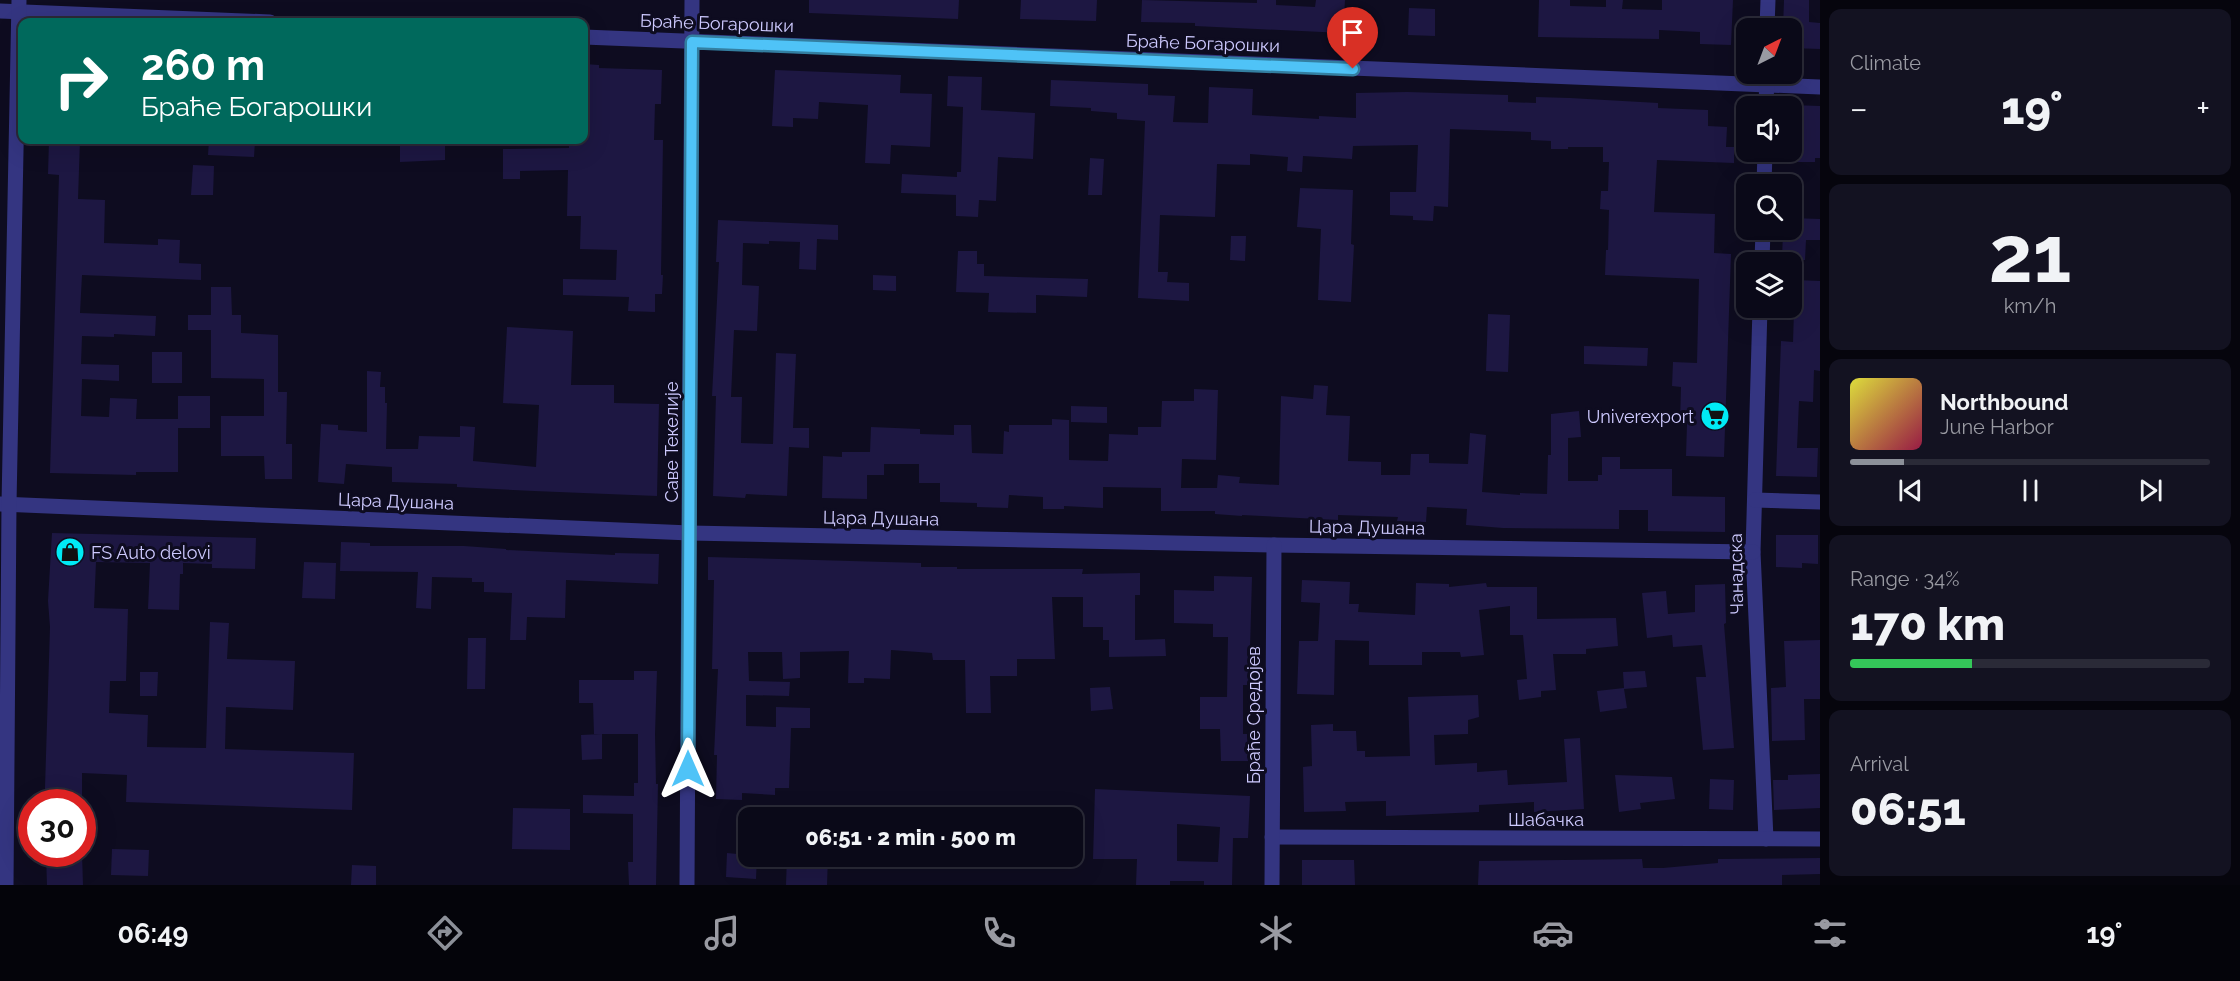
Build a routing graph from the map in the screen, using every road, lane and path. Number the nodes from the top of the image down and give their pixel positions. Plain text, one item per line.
1 (692, 0) edge
2 (1768, 0) edge
3 (19, 6) edge
4 (0, 11) edge
5 (207, 18) edge
6 (1767, 18) edge
7 (588, 37) edge
8 (18, 39) edge
9 (692, 42) junction
10 (1736, 79) edge
11 (1797, 84) edge
12 (1820, 87) edge
13 (1760, 318) edge
14 (1755, 500) junction
15 (1820, 502) edge
16 (4, 504) edge
17 (690, 533) junction
18 (1274, 545) junction
19 (1753, 552) junction
20 (1272, 837) junction
21 (1766, 839) junction
22 (1820, 839) edge
23 (6, 885) edge
24 (687, 885) edge
25 (1272, 885) edge

1 - 9 street, Саве Текелије
2 - 6 street
3 - 4 street
3 - 5 street
7 - 9 street, Браће Богарошки
8 - 16 street
9 - 10 street, Браће Богарошки
9 - 17 street, Саве Текелије
11 - 12 street, Браће Богарошки
13 - 14 street, Чанадска
14 - 15 street
14 - 19 street, Чанадска
16 - 17 street, Цара Душана
16 - 23 street
17 - 18 street, Цара Душана
17 - 24 street, Саве Текелије
18 - 19 street, Цара Душана
18 - 20 street, Браће Средојев
19 - 21 street, Чанадска
20 - 21 street, Шабачка
20 - 25 street, Браће Средојев
21 - 22 street, Шабачка

